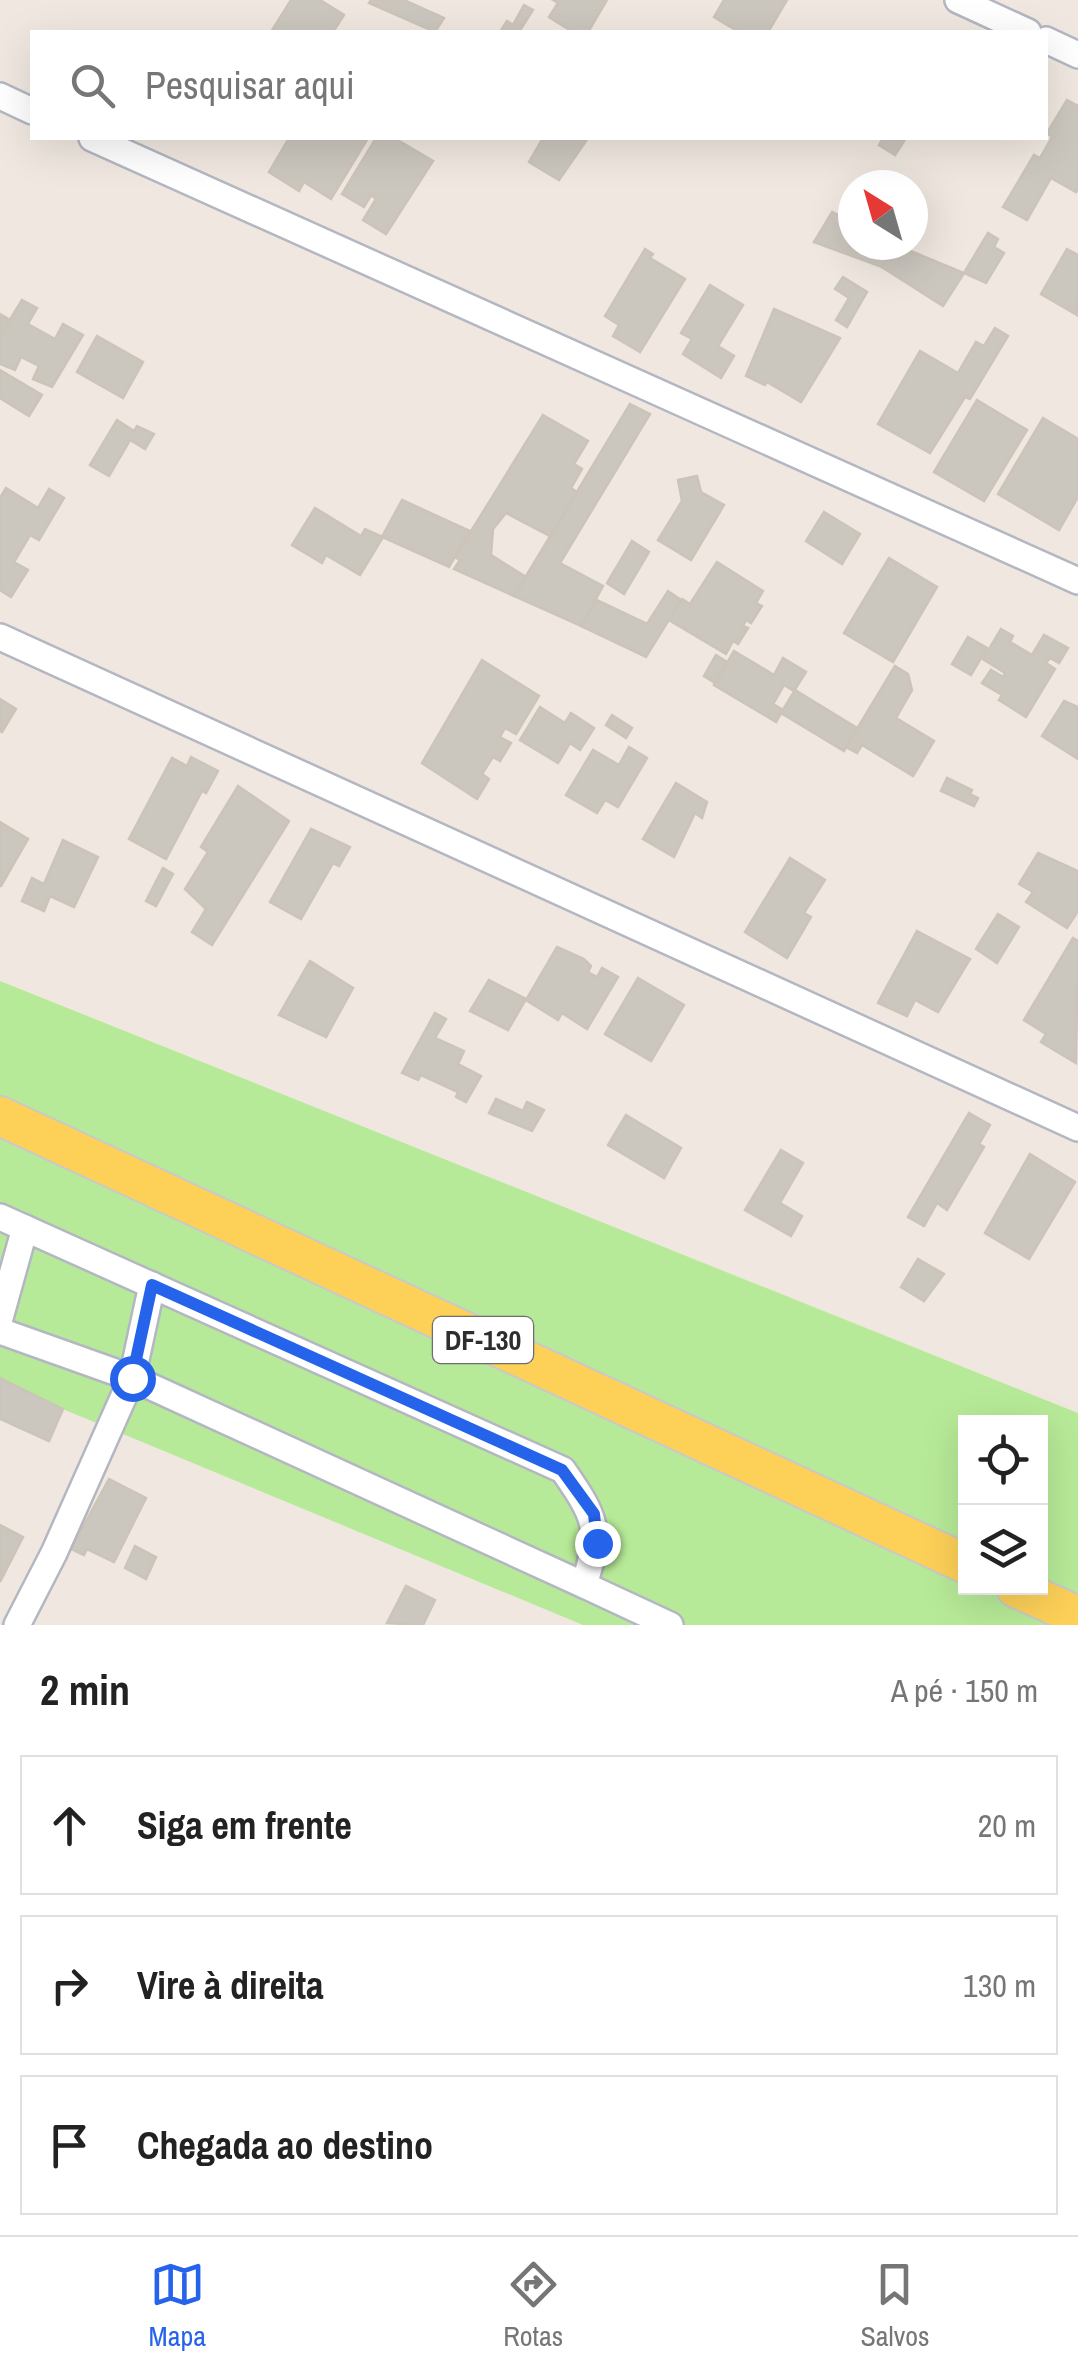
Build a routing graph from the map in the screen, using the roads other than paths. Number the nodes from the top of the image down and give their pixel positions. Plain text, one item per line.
1 (958, 0) edge
2 (1024, 30) edge
3 (1048, 41) edge
4 (1078, 55) edge
5 (0, 96) edge
6 (30, 110) edge
7 (96, 140) edge
8 (1078, 581) edge
9 (0, 637) edge
10 (0, 1116) edge
11 (1078, 1128) edge
12 (0, 1217) edge
13 (25, 1228) junction
14 (152, 1285) junction
15 (0, 1318) edge
16 (0, 1332) edge
17 (132, 1378) junction
18 (958, 1560) edge
19 (584, 1585) junction
20 (1027, 1595) edge
21 (1060, 1616) edge
22 (17, 1625) edge
23 (670, 1625) edge

1 - 2 street
3 - 4 street
5 - 6 street
7 - 8 street
9 - 11 street
10 - 18 main road, DF-130
12 - 13 street
13 - 14 street
13 - 15 street
14 - 17 street
14 - 19 street
16 - 17 street
17 - 19 street
17 - 22 street
19 - 23 street
20 - 21 main road

